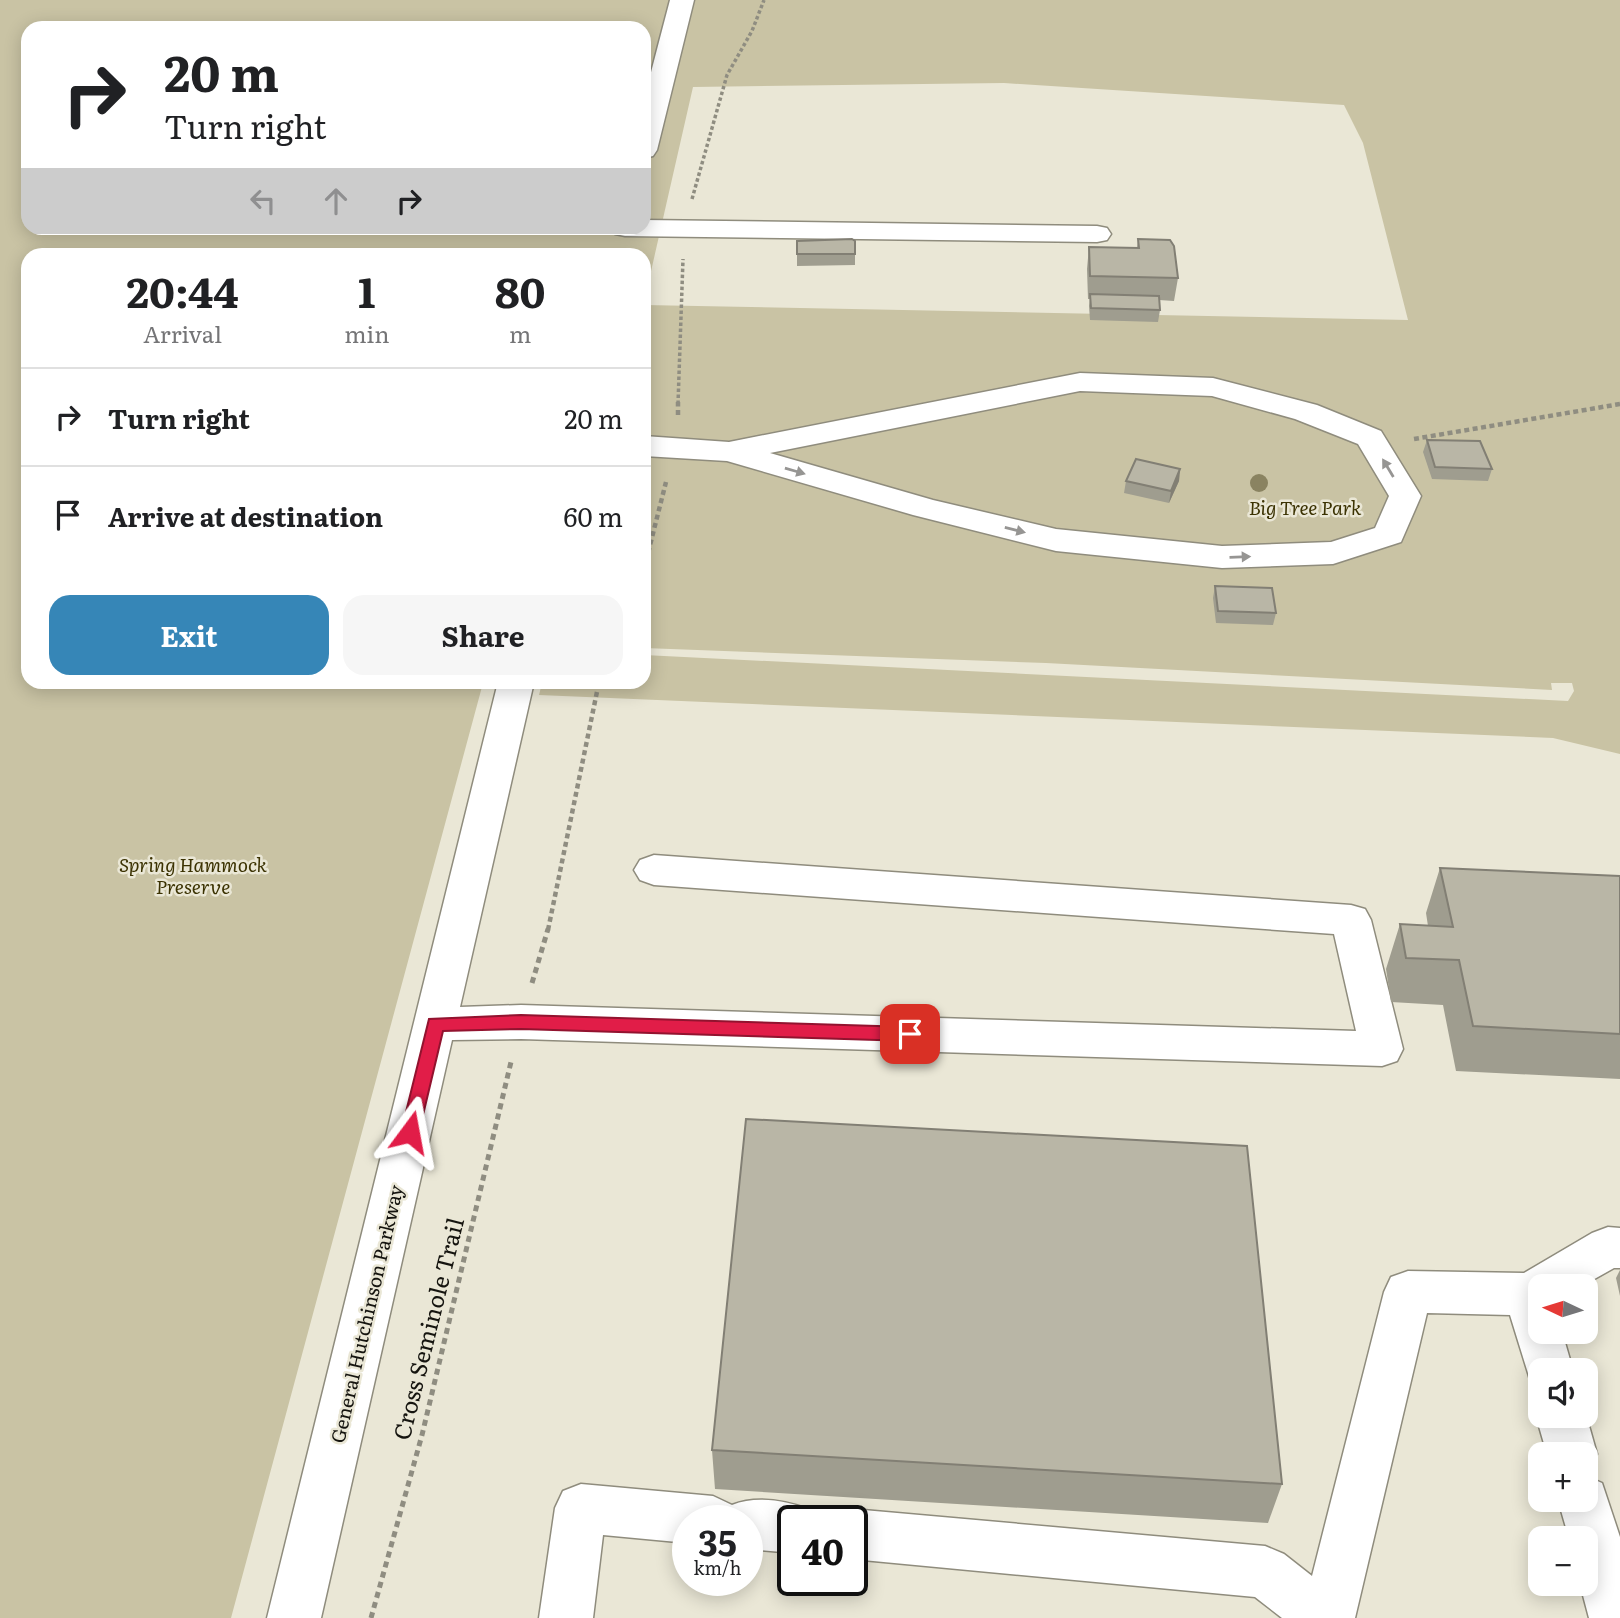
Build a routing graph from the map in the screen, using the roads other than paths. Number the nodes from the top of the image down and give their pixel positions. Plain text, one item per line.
1 (681, 0) edge
2 (651, 122) edge
3 (651, 228) edge
4 (1097, 234) dead end
5 (651, 446) edge
6 (729, 452) junction
7 (514, 689) edge
8 (654, 870) dead end
9 (436, 1024) junction
10 (1620, 1248) edge
11 (1562, 1274) edge
12 (1528, 1289) edge
13 (1587, 1512) edge
14 (672, 1517) edge
15 (868, 1535) edge
16 (295, 1618) edge
17 (566, 1618) edge
18 (1326, 1618) edge
19 (1616, 1618) edge

1 - 2 street
3 - 4 street
5 - 6 street
6 -> 6 street
7 - 9 street, General Hutchinson Parkway
8 - 9 street
9 - 16 street, General Hutchinson Parkway
10 - 11 street
12 - 18 street
13 - 19 street
14 - 17 street
15 - 18 street

